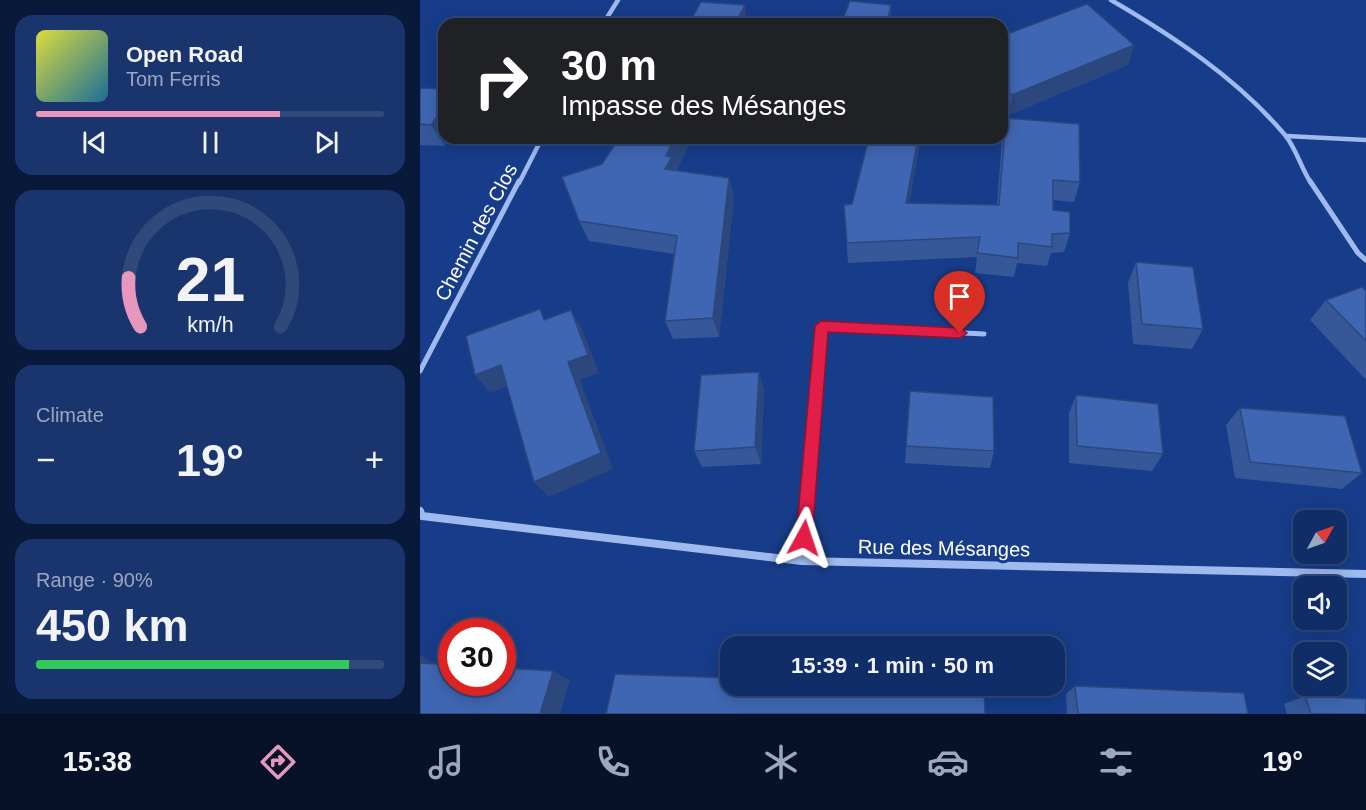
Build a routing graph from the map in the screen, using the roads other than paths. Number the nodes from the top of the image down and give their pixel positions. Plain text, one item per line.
1 (618, 0) edge
2 (1111, 0) edge
3 (607, 18) edge
4 (1286, 136) junction
5 (1366, 140) edge
6 (539, 144) edge
7 (1366, 260) edge
8 (984, 334) dead end
9 (420, 371) edge
10 (420, 511) edge
11 (802, 561) junction
12 (1366, 573) edge

1 - 3 street
2 - 4 street
4 - 5 street
4 - 7 street
6 - 9 street, Chemin des Clos
8 - 11 street
10 - 11 street, Rue des Mésanges
11 - 12 street, Rue des Mésanges

